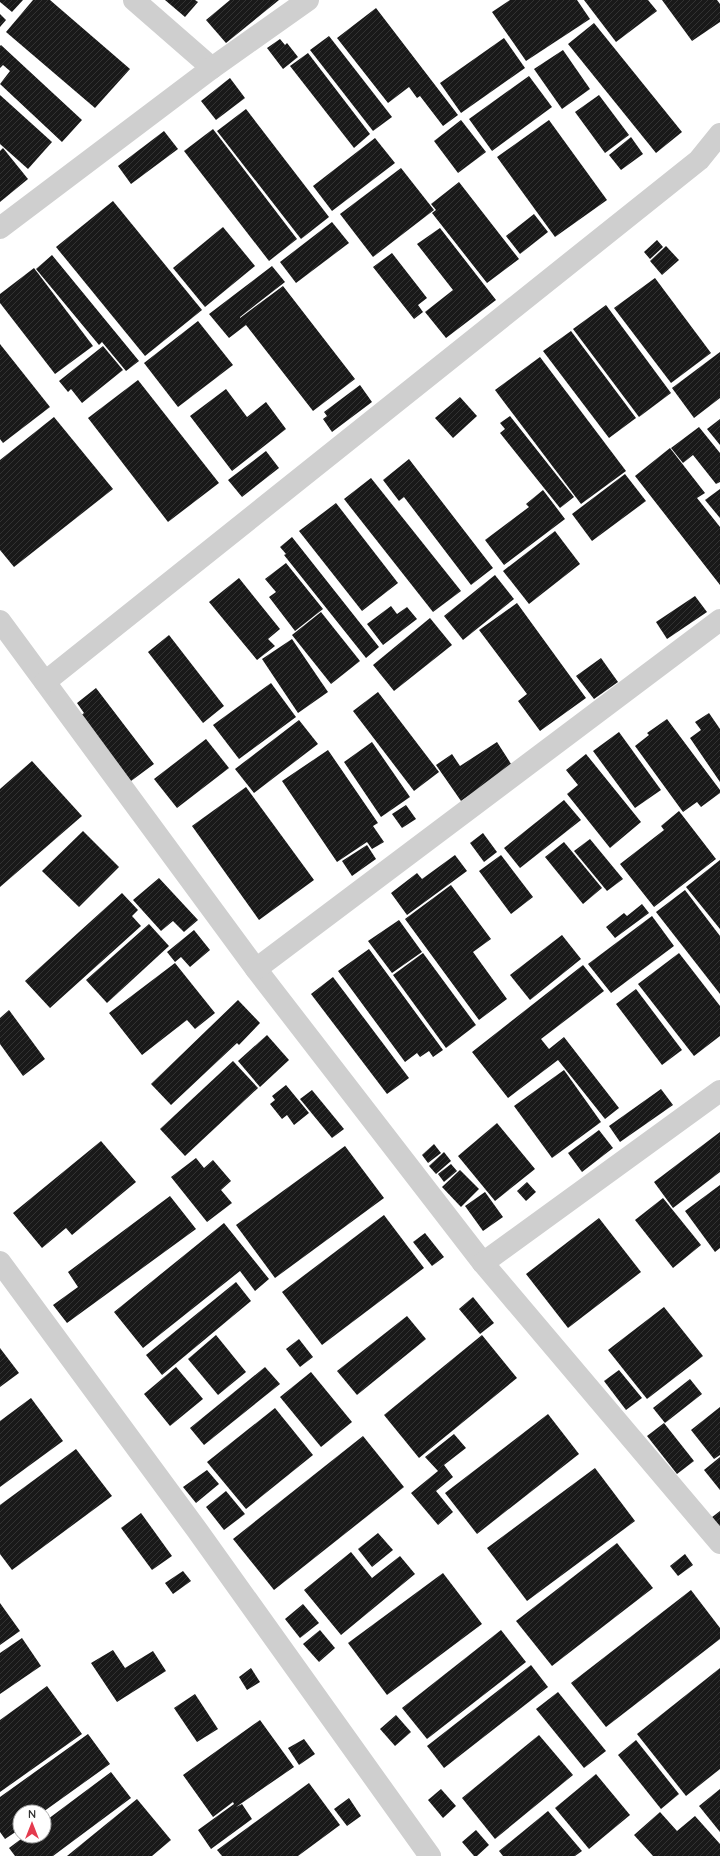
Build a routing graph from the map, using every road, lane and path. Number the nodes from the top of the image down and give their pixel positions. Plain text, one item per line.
1 (134, 0) edge
2 (308, 0) edge
3 (212, 68) junction
4 (720, 134) edge
5 (0, 228) edge
6 (720, 620) edge
7 (0, 621) edge
8 (45, 682) junction
9 (256, 968) junction
10 (720, 1091) edge
11 (0, 1262) edge
12 (483, 1263) junction
13 (720, 1543) edge
14 (421, 1853) edge

1 - 3 street
2 - 3 street
3 - 5 street
4 - 8 street
6 - 9 street
7 - 8 street
8 - 9 street
9 - 12 street
10 - 12 street
11 - 14 street
12 - 13 street

